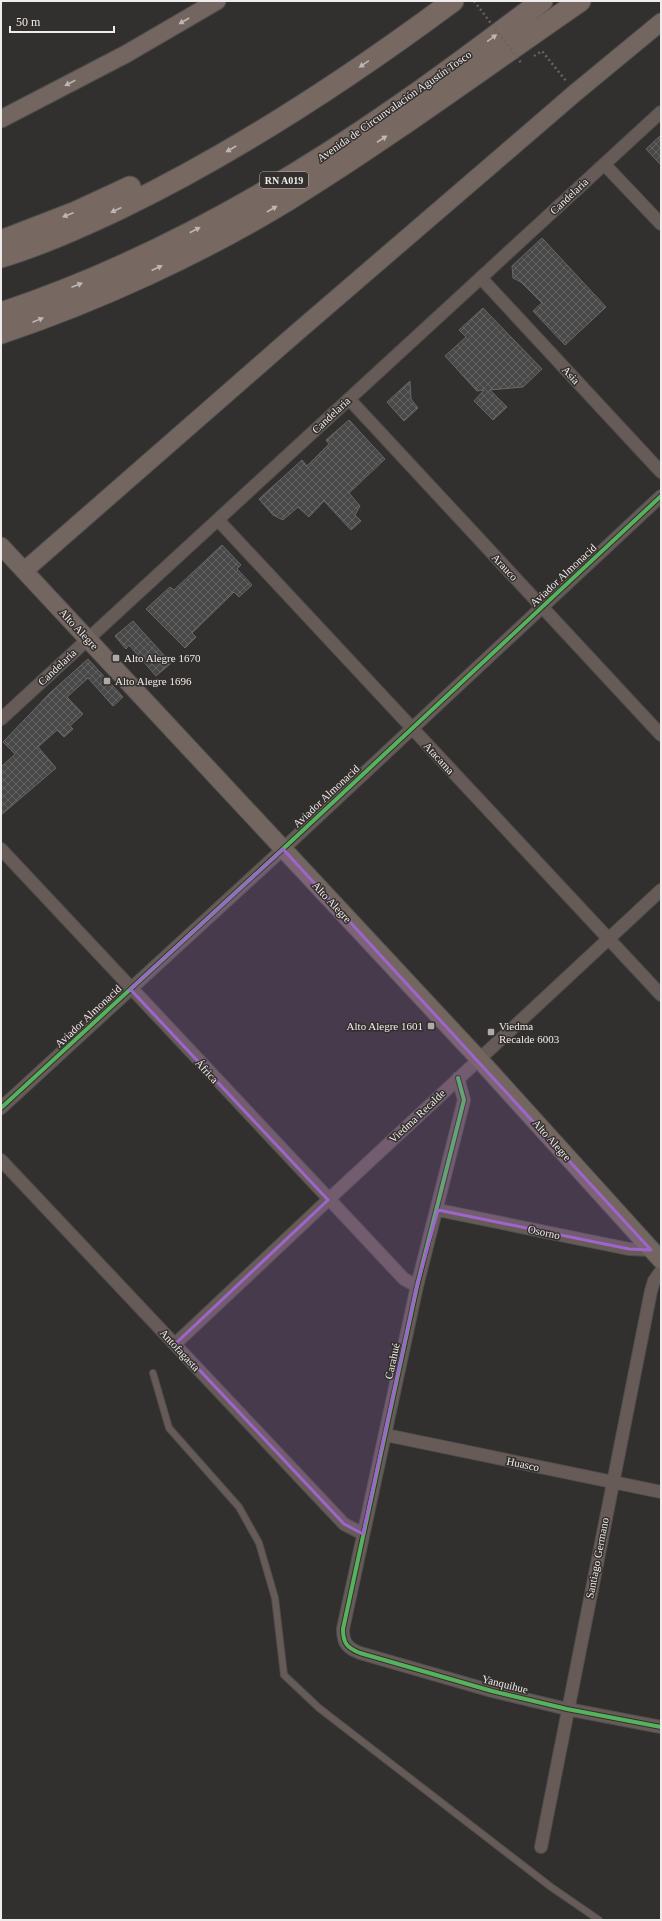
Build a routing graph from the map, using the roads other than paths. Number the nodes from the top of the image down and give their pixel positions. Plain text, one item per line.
1 (217, 1) edge
2 (441, 1) edge
3 (453, 1) edge
4 (542, 1) edge
5 (580, 1) edge
6 (661, 22) edge
7 (661, 112) edge
8 (1, 119) edge
9 (604, 164) junction
10 (661, 224) edge
11 (1, 241) edge
12 (1, 258) edge
13 (481, 278) junction
14 (1, 313) edge
15 (1, 333) edge
16 (349, 399) junction
17 (661, 472) edge
18 (661, 496) edge
19 (218, 520) junction
20 (1, 546) edge
21 (24, 571) junction
22 (542, 607) junction
23 (88, 638) junction
24 (1, 719) edge
25 (412, 728) junction
26 (661, 735) edge
27 (1, 849) edge
28 (283, 849) junction
29 (661, 890) edge
30 (608, 938) junction
31 (130, 989) junction
32 (661, 995) edge
33 (479, 1059) junction
34 (458, 1078) junction
35 (1, 1108) edge
36 (1, 1160) edge
37 (328, 1200) junction
38 (438, 1210) junction
39 (656, 1255) edge
40 (661, 1271) edge
41 (417, 1286) junction
42 (175, 1344) junction
43 (153, 1373) dead end
44 (386, 1435) junction
45 (612, 1482) junction
46 (661, 1492) edge
47 (363, 1534) junction
48 (348, 1648) joint
49 (567, 1709) junction
50 (661, 1727) edge
51 (541, 1847) dead end
52 (599, 1920) edge

1 -> 8 street
2 -> 11 highway
3 -> 12 highway
14 -> 4 highway, Avenida de Circunvalación Agustín Tosco / RN A019
15 -> 5 highway
6 - 21 street
7 - 9 street, Candelaria
9 - 10 street
9 - 13 street, Candelaria
13 - 16 street, Candelaria
13 - 17 street, Asia
16 - 19 street, Candelaria
16 - 22 street, Arauco
18 - 22 street, Aviador Almonacid
19 - 23 street, Candelaria
19 - 25 street, Atacama
20 - 21 street, Alto Alegre
21 - 23 street, Alto Alegre
22 - 25 street, Aviador Almonacid
22 - 26 street, Arauco
23 - 24 street, Candelaria
23 - 28 street, Alto Alegre
25 - 28 street, Aviador Almonacid
25 - 30 street, Atacama
27 - 31 street, África
28 - 31 street, Aviador Almonacid
28 - 33 street, Alto Alegre
29 - 30 street, Viedma Recalde
30 - 32 street, Atacama
30 - 33 street, Viedma Recalde
31 - 35 street, Aviador Almonacid
31 - 37 street, África
33 - 34 street, Viedma Recalde
33 - 39 street, Alto Alegre
34 - 37 street, Viedma Recalde
34 - 38 street, Carahué
36 - 42 street, Antofagasta
37 - 41 street, África
37 - 42 street, Viedma Recalde
38 - 39 street, Osorno
38 - 41 street, Carahué
40 - 45 street, Santiago Germano
41 - 44 street, Carahué
42 - 47 street, Antofagasta
43 - 52 lane
44 - 45 street, Huasco
44 - 47 street, Carahué
45 - 46 street, Huasco
45 - 49 street, Santiago Germano
47 - 48 street, Carahué
48 - 49 street, Yanquihue
49 - 50 street, Yanquihue
49 - 51 street, Santiago Germano

